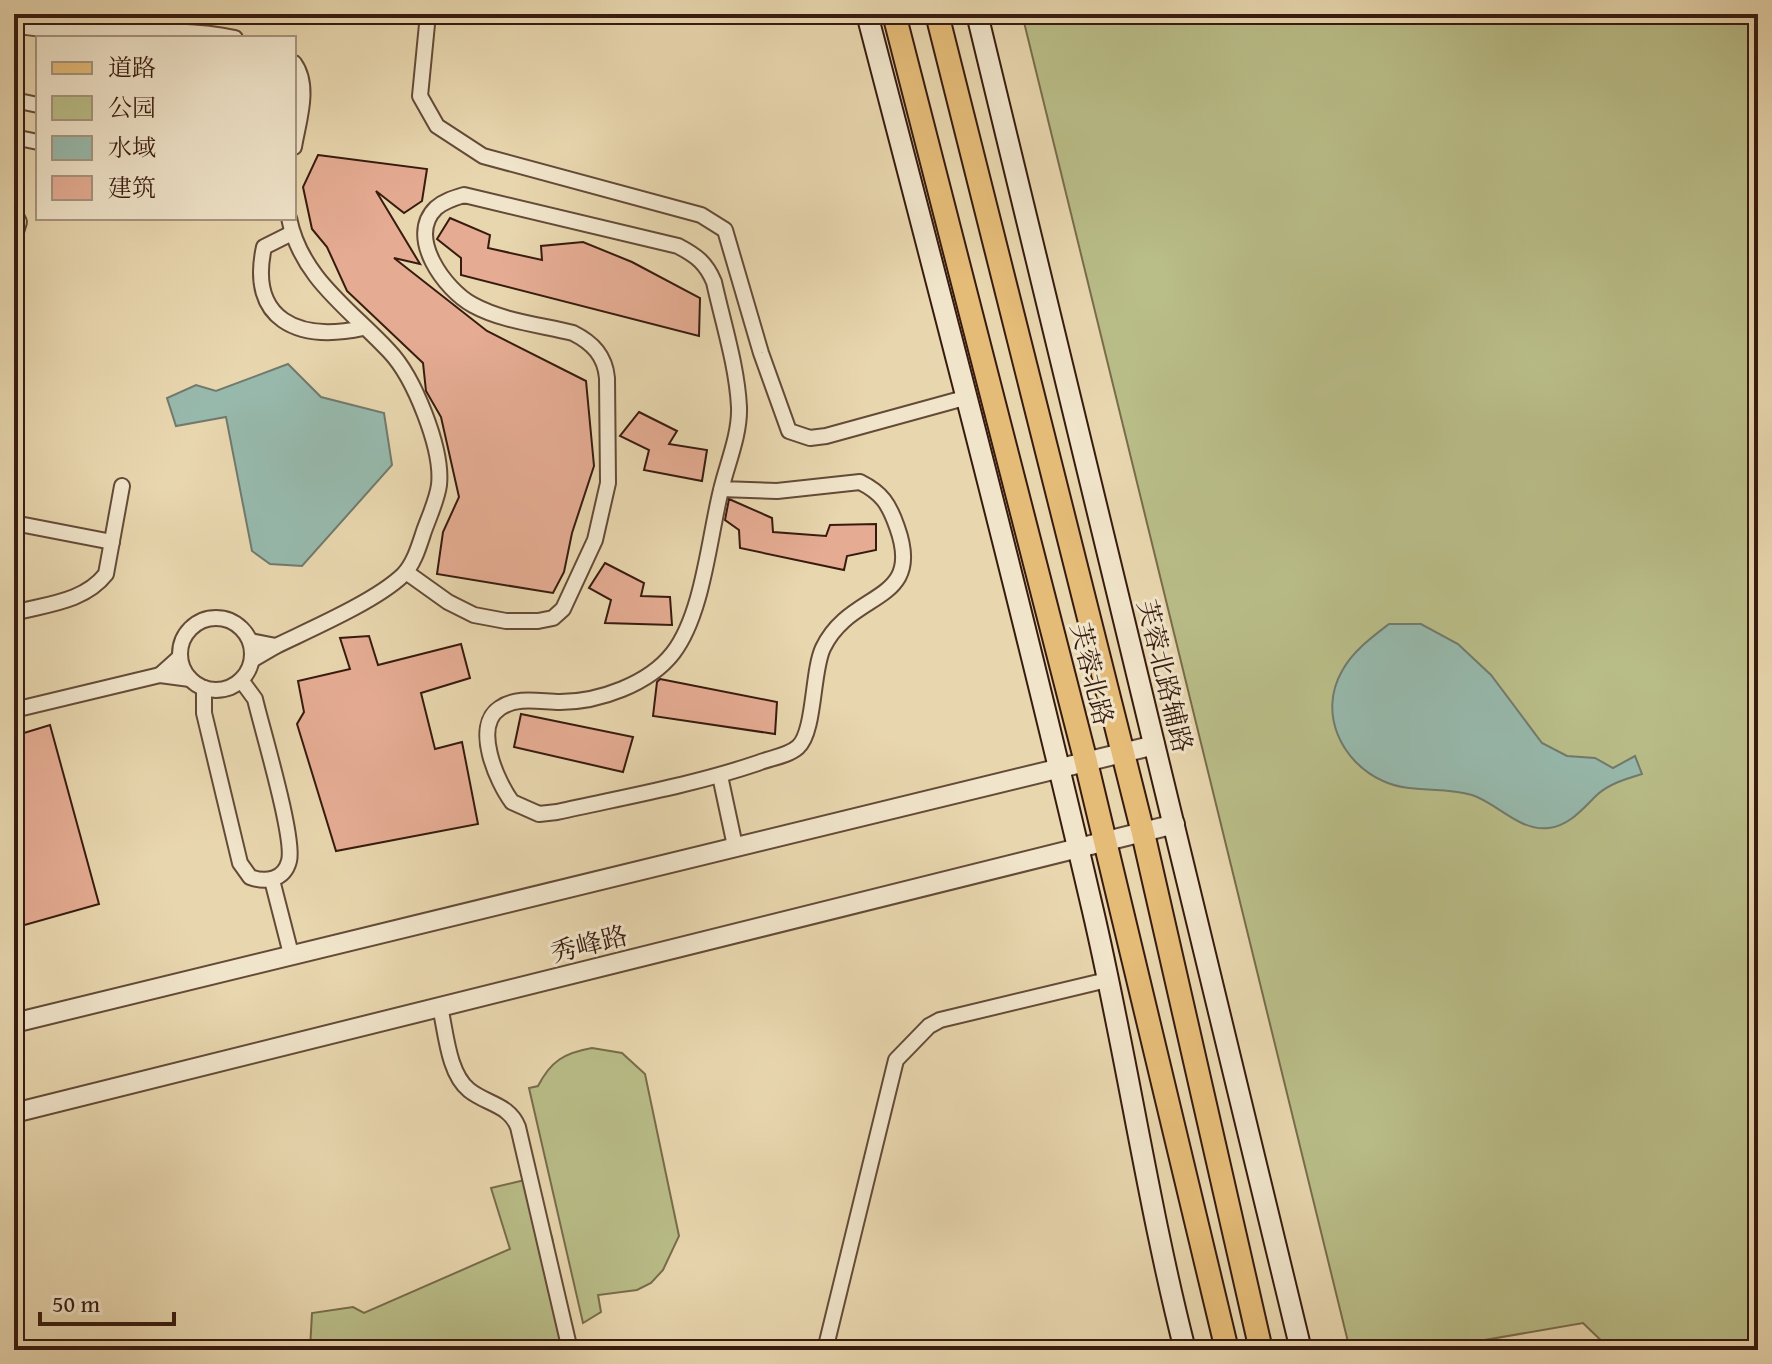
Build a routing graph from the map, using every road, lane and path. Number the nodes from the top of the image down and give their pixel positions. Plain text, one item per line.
1 (144, 14) edge
2 (428, 14) edge
3 (867, 14) edge
4 (894, 14) edge
5 (937, 14) edge
6 (977, 14) edge
7 (14, 25) edge
8 (144, 31) junction
9 (220, 36) edge
10 (296, 66) edge
11 (14, 100) edge
12 (36, 105) edge
13 (296, 127) edge
14 (14, 137) edge
15 (36, 142) edge
16 (14, 212) edge
17 (291, 226) edge
18 (14, 238) edge
19 (363, 328) junction
20 (968, 397) junction
21 (122, 486) dead end
22 (721, 489) junction
23 (14, 523) edge
24 (112, 542) junction
25 (406, 572) junction
26 (14, 613) edge
27 (250, 641) junction
28 (276, 646) junction
29 (180, 657) junction
30 (252, 660) junction
31 (160, 675) junction
32 (190, 679) junction
33 (241, 680) junction
34 (204, 688) junction
35 (14, 710) edge
36 (1155, 745) junction
37 (1124, 753) junction
38 (1086, 762) junction
39 (1058, 769) junction
40 (720, 776) junction
41 (1175, 824) junction
42 (1143, 833) junction
43 (1105, 843) junction
44 (735, 846) junction
45 (1078, 850) junction
46 (272, 880) junction
47 (291, 954) junction
48 (1107, 980) junction
49 (440, 1007) junction
50 (14, 1023) edge
51 (14, 1113) edge
52 (570, 1350) edge
53 (825, 1350) edge
54 (1185, 1350) edge
55 (1227, 1350) edge
56 (1261, 1350) edge
57 (1301, 1350) edge

1 - 8 street
2 - 20 street
3 - 20 main road
4 - 38 main road, 芙蓉北路
5 - 37 main road, 芙蓉北路
6 - 36 main road, 芙蓉北路辅路
7 - 8 street
8 - 9 street
10 - 13 street
11 - 12 street
14 - 15 street
16 - 18 street
17 - 19 street
17 - 19 street
19 - 25 street
20 - 39 main road
21 - 24 street
22 - 25 street
22 - 40 street
22 - 40 street
23 - 24 street
24 - 26 street
25 - 28 street
27 - 28 street
27 - 29 street
27 - 30 street
28 - 30 street
29 - 31 street
29 - 32 street
30 - 33 street
31 - 32 street
31 - 35 street
32 - 34 street
33 - 34 street
33 - 46 street
34 - 46 street
36 - 37 street
36 - 41 main road, 芙蓉北路辅路
37 - 38 street
37 - 42 main road, 芙蓉北路
38 - 39 street
38 - 43 main road, 芙蓉北路
39 - 44 street
39 - 45 main road
40 - 44 street
41 - 42 street, 秀峰路
41 - 57 main road, 芙蓉北路辅路
42 - 43 street, 秀峰路
42 - 56 main road, 芙蓉北路
43 - 45 street, 秀峰路
43 - 55 main road, 芙蓉北路
44 - 47 street
45 - 48 main road
45 - 49 street, 秀峰路
46 - 47 street
47 - 50 street
48 - 53 street
48 - 54 main road
49 - 51 street, 秀峰路
49 - 52 street

